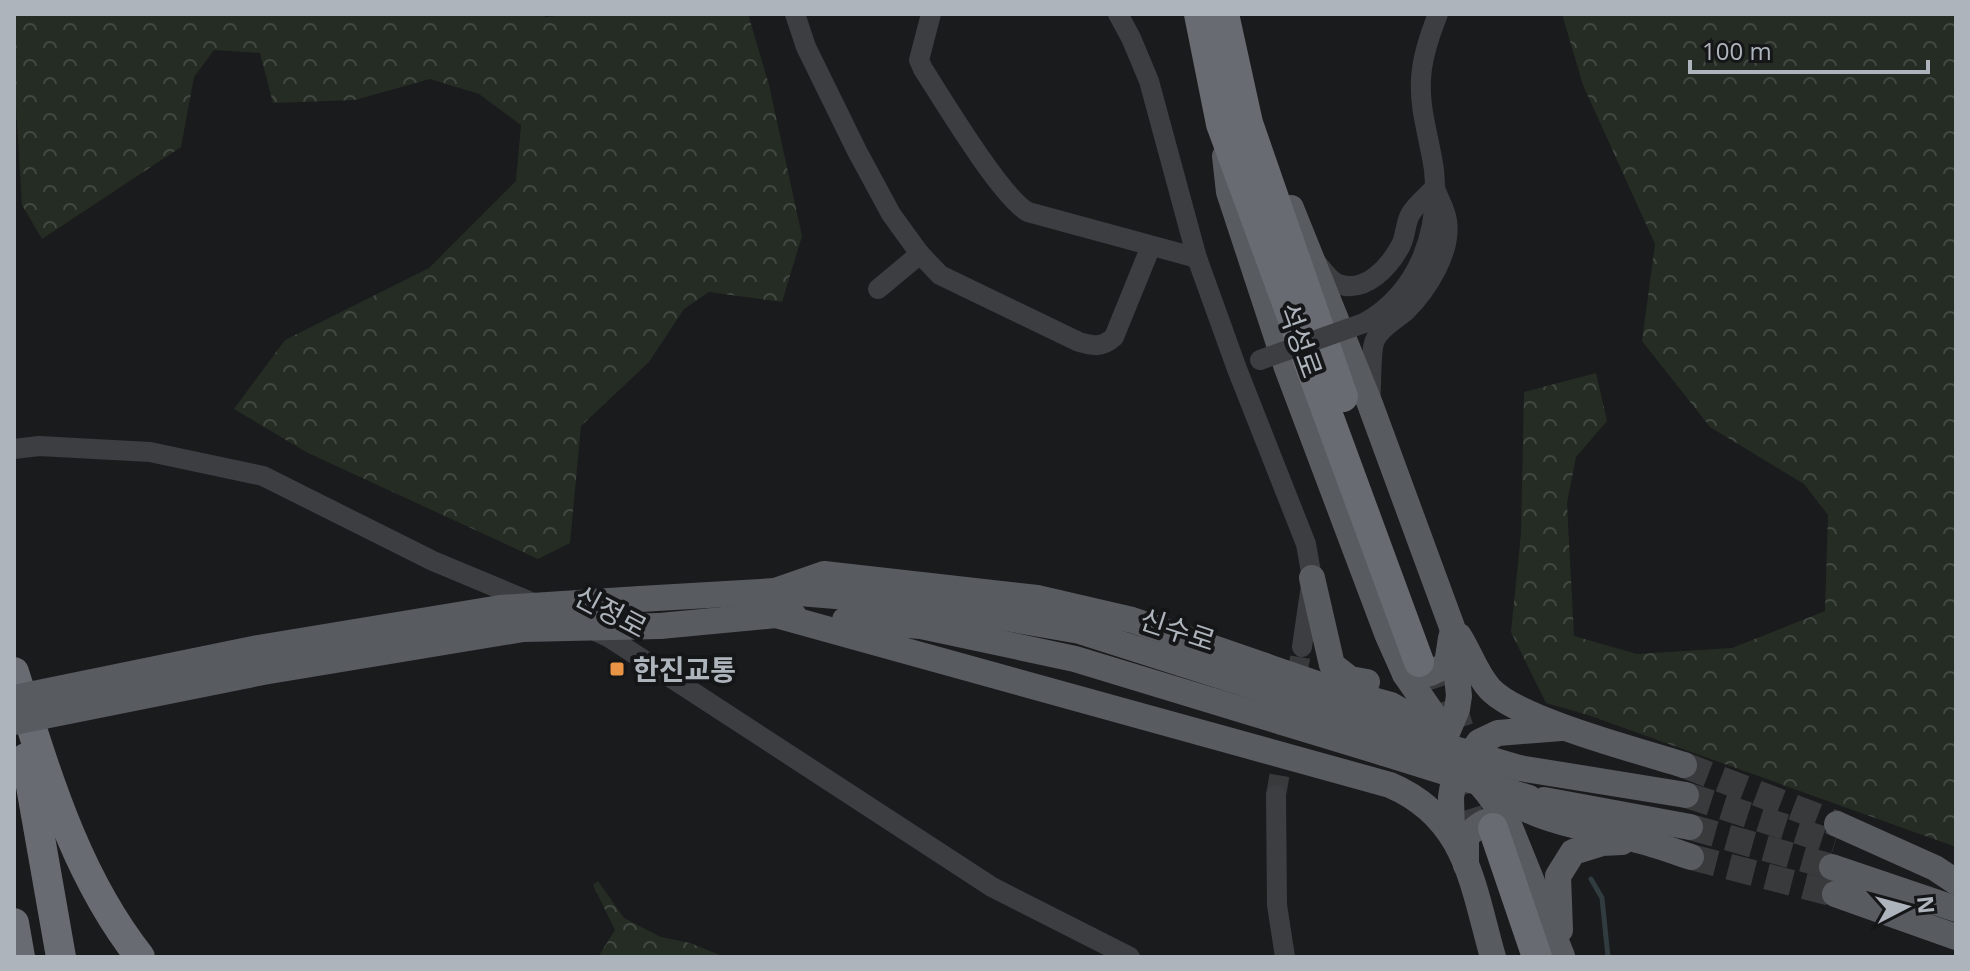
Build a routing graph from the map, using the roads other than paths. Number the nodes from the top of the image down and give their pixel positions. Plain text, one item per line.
1 (795, 14) edge
2 (931, 14) edge
3 (1118, 14) edge
4 (1199, 14) edge
5 (1224, 14) edge
6 (1438, 14) edge
7 (1234, 124) junction
8 (1435, 187) junction
9 (1151, 246) junction
10 (920, 254) junction
11 (1311, 255) junction
12 (1197, 258) junction
13 (878, 289) dead end
14 (1237, 369) junction
15 (1370, 404) junction
16 (14, 449) edge
17 (1312, 578) junction
18 (776, 603) junction
19 (1452, 627) junction
20 (1388, 636) junction
21 (1302, 647) tunnel mouth
22 (1420, 664) junction
23 (14, 672) edge
24 (1370, 683) junction
25 (14, 686) edge
26 (1326, 687) junction
27 (14, 698) edge
28 (14, 722) edge
29 (1565, 727) junction
30 (1445, 737) junction
31 (1382, 740) junction
32 (1466, 762) junction
33 (1684, 765) tunnel mouth
34 (1390, 785) junction
35 (1276, 795) tunnel mouth
36 (1686, 795) tunnel mouth
37 (1690, 827) tunnel mouth
38 (1479, 837) junction
39 (1640, 840) junction
40 (1835, 845) junction
41 (1691, 857) tunnel mouth
42 (1956, 882) edge
43 (1956, 891) edge
44 (1835, 894) tunnel mouth
45 (1956, 909) edge
46 (14, 923) edge
47 (1956, 937) edge
48 (1562, 956) edge
49 (20, 957) edge
50 (61, 957) edge
51 (140, 957) edge
52 (1130, 957) edge
53 (1285, 957) edge
54 (1493, 957) edge
55 (1515, 957) edge
56 (1537, 957) edge

1 - 10 street
2 - 9 street
3 - 12 street
4 - 7 highway, 석성로
5 - 7 highway, 석성로
6 - 8 street
7 - 11 main road
7 - 20 main road
7 - 22 highway, 석성로
8 - 11 street
8 - 14 street, bridge
8 - 15 street
9 - 10 street
9 - 12 street
10 - 13 street
11 - 15 main road
12 - 14 street
14 - 17 street
15 - 19 main road
16 - 52 street, 신정로
17 - 21 street
17 - 24 main road
18 - 26 main road
18 - 27 main road, 신수로, bridge
18 - 28 main road, 신수로, bridge
18 - 31 main road, 신수로
18 - 34 main road
19 - 22 main road
19 - 29 main road
19 - 30 main road
20 - 22 main road
20 - 24 main road
22 - 30 main road
23 - 51 highway
24 - 26 main road
25 - 50 highway
26 - 30 main road
29 - 32 main road
29 - 33 main road
30 - 32 main road
30 - 34 main road
31 - 36 main road, 신수로, bridge
31 - 37 main road, 신수로, bridge
32 - 38 main road
32 - 38 main road
32 - 39 main road
34 - 38 main road
35 - 53 street
38 - 48 main road
38 - 54 main road
38 - 55 highway
38 - 56 highway
39 - 41 main road
39 - 48 main road
40 - 42 main road
40 - 43 main road
40 - 45 main road
44 - 47 main road
46 - 49 highway

